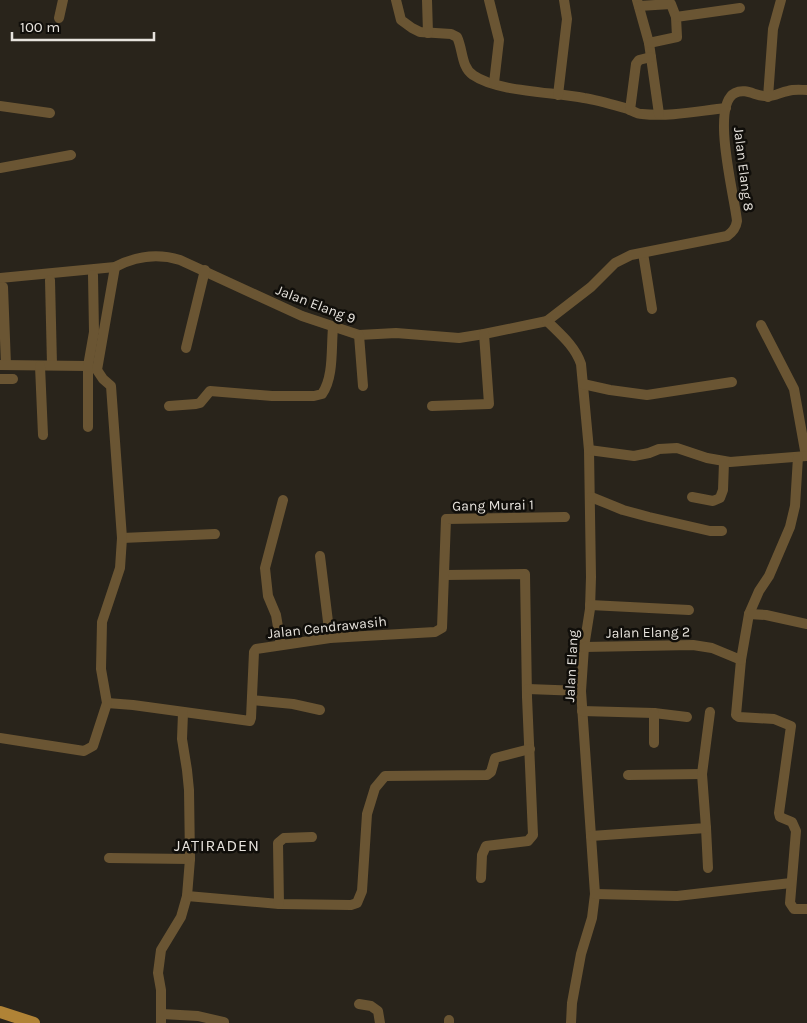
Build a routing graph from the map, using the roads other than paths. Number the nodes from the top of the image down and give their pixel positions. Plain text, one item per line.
1 (63, 0) edge
2 (396, 0) edge
3 (427, 0) edge
4 (489, 0) edge
5 (564, 0) edge
6 (781, 0) edge
7 (638, 3) edge
8 (740, 8) dead end
9 (676, 17) junction
10 (59, 18) dead end
11 (428, 33) junction
12 (648, 43) junction
13 (651, 57) junction
14 (494, 83) junction
15 (807, 90) edge
16 (558, 95) junction
17 (768, 97) junction
18 (0, 106) edge
19 (726, 108) junction
20 (630, 110) junction
21 (50, 113) dead end
22 (659, 114) junction
23 (71, 155) dead end
24 (0, 168) edge
25 (643, 253) junction
26 (115, 267) junction
27 (205, 270) junction
28 (93, 274) dead end
29 (50, 280) dead end
30 (2, 283) edge
31 (652, 309) dead end
32 (547, 321) junction
33 (761, 325) dead end
34 (333, 328) junction
35 (484, 334) junction
36 (359, 335) junction
37 (186, 348) dead end
38 (3, 365) edge
39 (52, 365) junction
40 (40, 366) junction
41 (88, 366) junction
42 (0, 379) edge
43 (13, 379) dead end
44 (732, 382) dead end
45 (583, 384) junction
46 (363, 386) dead end
47 (169, 406) dead end
48 (432, 406) dead end
49 (88, 427) dead end
50 (43, 435) dead end
51 (589, 450) junction
52 (804, 456) edge
53 (724, 462) junction
54 (591, 497) junction
55 (692, 497) dead end
56 (283, 500) dead end
57 (565, 517) dead end
58 (722, 531) dead end
59 (215, 534) dead end
60 (122, 538) junction
61 (320, 556) dead end
62 (445, 575) junction
63 (590, 605) junction
64 (689, 610) dead end
65 (749, 614) junction
66 (807, 624) edge
67 (330, 638) junction
68 (281, 645) junction
69 (584, 647) junction
70 (740, 660) junction
71 (528, 689) junction
72 (582, 691) junction
73 (252, 700) junction
74 (107, 703) junction
75 (320, 710) dead end
76 (582, 711) junction
77 (183, 712) junction
78 (710, 712) dead end
79 (654, 713) junction
80 (687, 717) dead end
81 (0, 738) edge
82 (654, 742) dead end
83 (530, 748) junction
84 (702, 774) junction
85 (628, 775) dead end
86 (706, 828) junction
87 (591, 836) junction
88 (312, 837) dead end
89 (108, 858) dead end
90 (190, 859) junction
91 (708, 868) dead end
92 (482, 878) dead end
93 (791, 883) junction
94 (595, 894) junction
95 (187, 896) junction
96 (279, 904) junction
97 (807, 908) edge
98 (360, 1004) dead end
99 (0, 1012) edge
100 (162, 1019) edge
101 (224, 1022) edge
102 (34, 1023) edge
103 (380, 1023) edge
104 (571, 1023) edge

1 - 10 street
2 - 11 street
3 - 11 street
4 - 14 street
5 - 16 street
6 - 17 street
7 - 9 street
7 - 12 street
8 - 9 street
9 - 12 street
11 - 14 street
12 - 13 street
13 - 20 street
13 - 22 street
14 - 16 street
15 - 17 street
16 - 20 street
17 - 19 street
18 - 21 street
19 - 22 street
19 - 25 street, Jalan Elang 8
20 - 22 street
23 - 24 street
25 - 31 street
25 - 32 street, Jalan Elang 8
26 - 27 street, Jalan Elang 9
26 - 30 street, Jalan Elang 9
26 - 60 street
27 - 34 street, Jalan Elang 9
27 - 37 street
28 - 41 street
29 - 39 street
30 - 38 street
32 - 35 street, Jalan Elang 9
32 - 45 street, Jalan Elang
33 - 52 street
34 - 36 street, Jalan Elang 9
34 - 47 street
35 - 36 street, Jalan Elang 9
35 - 48 street
36 - 46 street
38 - 40 street
39 - 40 street
39 - 41 street
40 - 50 street
41 - 49 street
42 - 43 street
44 - 45 street
45 - 51 street, Jalan Elang
51 - 53 street
51 - 54 street, Jalan Elang
52 - 53 street
52 - 65 street
53 - 55 street
54 - 58 street
54 - 63 street, Jalan Elang
56 - 68 street
57 - 62 street, Gang Murai 1
59 - 60 street
60 - 74 street
61 - 67 street
62 - 67 street, Jalan Cendrawasih
62 - 71 street
63 - 64 street
63 - 69 street, Jalan Elang
65 - 66 street
65 - 70 street
67 - 68 street, Jalan Cendrawasih
68 - 73 street, Jalan Cendrawasih
69 - 70 street, Jalan Elang 2
69 - 72 street, Jalan Elang
70 - 93 street
71 - 72 street
71 - 83 street
72 - 76 street, Jalan Elang
73 - 75 street
73 - 77 street, Jalan Cendrawasih
74 - 77 street
74 - 81 street
76 - 79 street
76 - 87 street, Jalan Elang
77 - 90 street
78 - 84 street
79 - 80 street
79 - 82 street
83 - 92 street
83 - 96 street
84 - 85 street
84 - 86 street
86 - 87 street
86 - 91 street
87 - 94 street, Jalan Elang
88 - 96 street
89 - 90 street
90 - 95 street
93 - 94 street
93 - 97 street
94 - 104 street, Jalan Elang
95 - 96 street
95 - 100 street
98 - 103 street
99 - 102 main road
100 - 101 street

